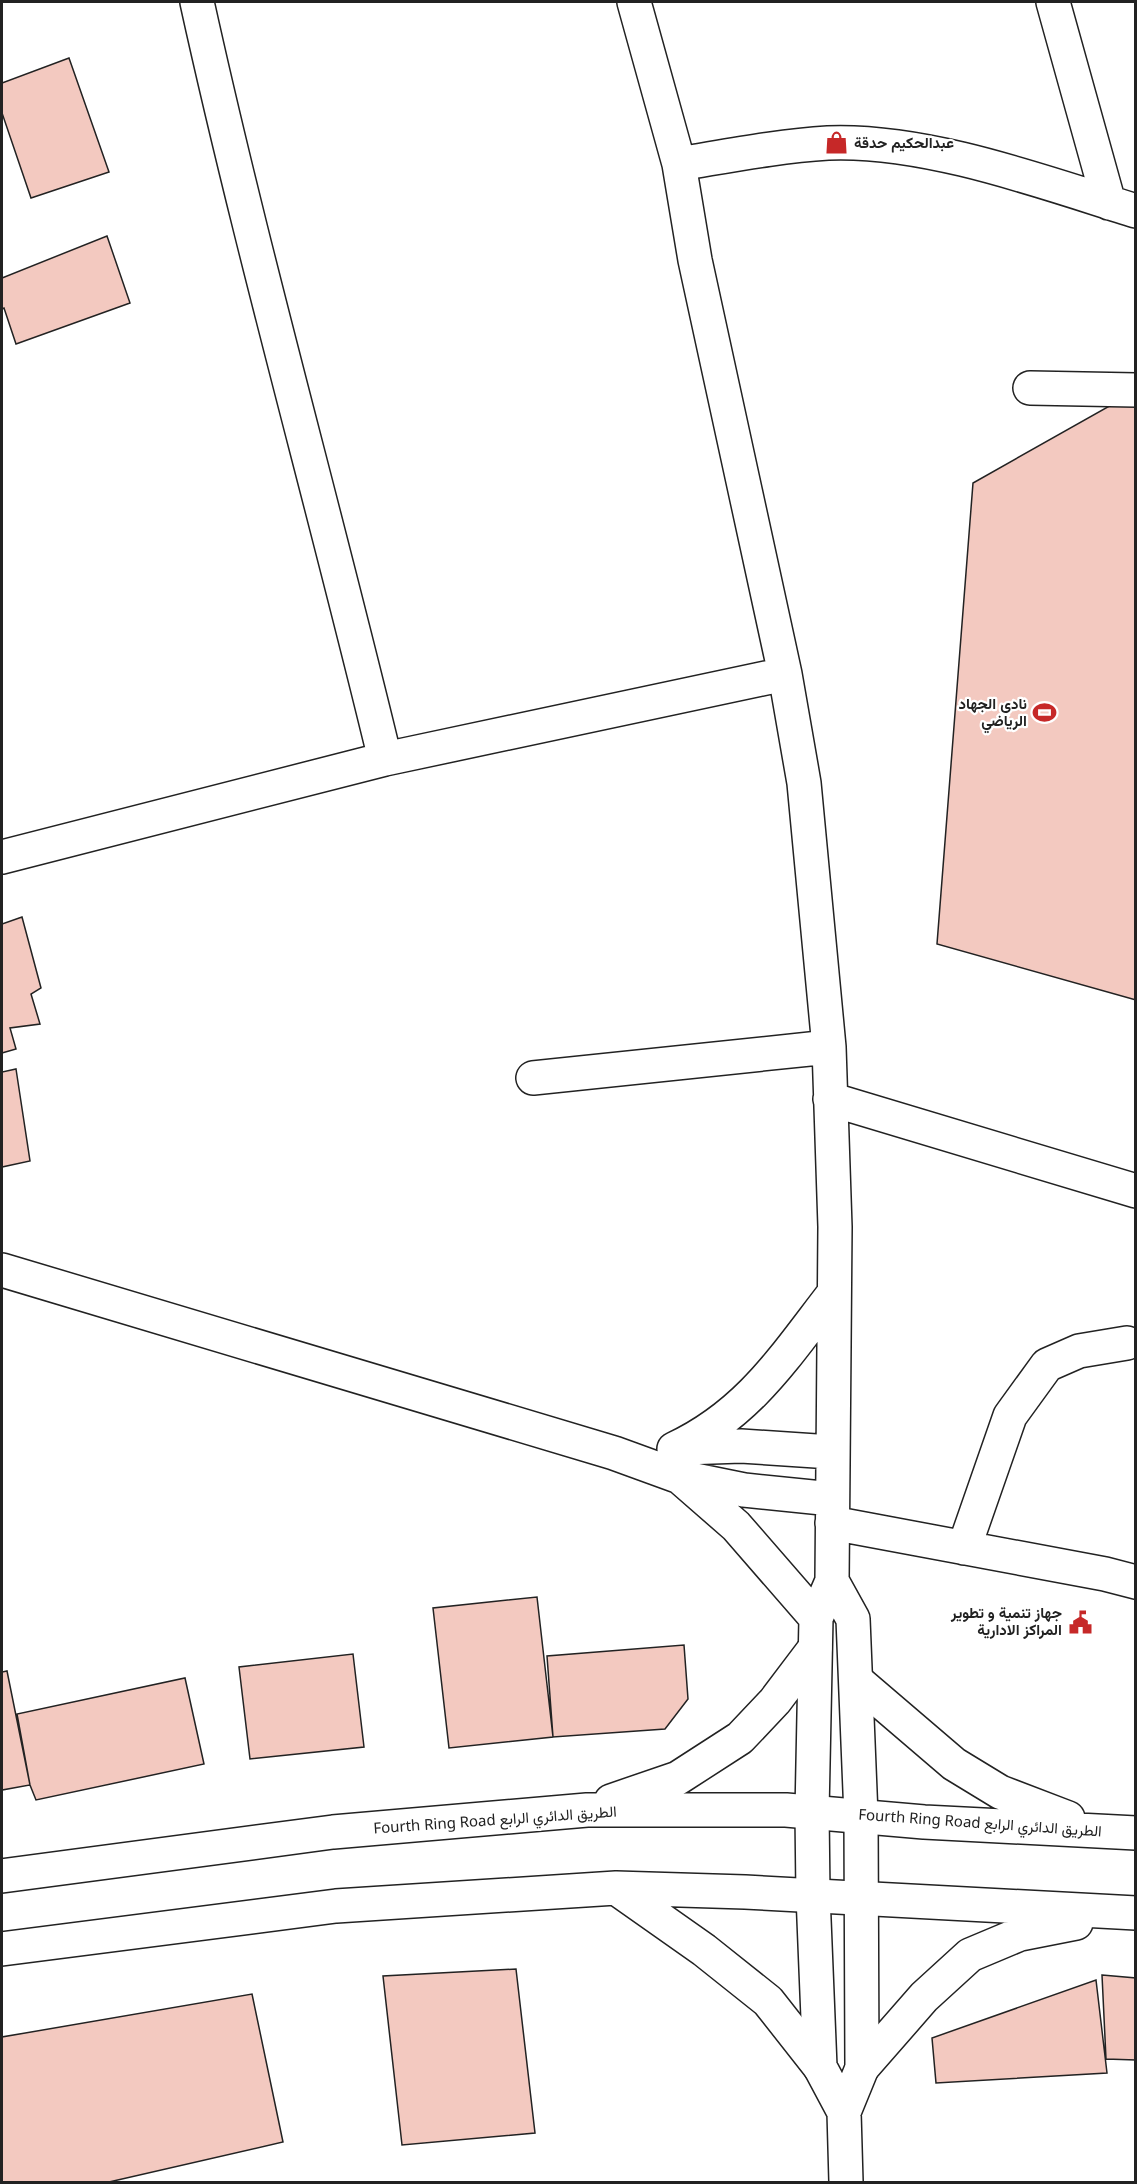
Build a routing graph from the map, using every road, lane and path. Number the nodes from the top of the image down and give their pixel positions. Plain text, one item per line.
1 (197, 2) edge
2 (634, 2) edge
3 (1053, 2) edge
4 (679, 164) junction
5 (1122, 207) edge
6 (1030, 388) dead end
7 (1136, 390) edge
8 (785, 674) junction
9 (385, 759) junction
10 (2, 857) edge
11 (829, 1047) junction
12 (533, 1078) dead end
13 (830, 1099) junction
14 (1136, 1191) edge
15 (2, 1270) edge
16 (834, 1293) junction
17 (1127, 1343) dead end
18 (831, 1452) junction
19 (677, 1463) junction
20 (832, 1511) junction
21 (964, 1548) junction
22 (832, 1581) junction
23 (1136, 1582) edge
24 (816, 1633) junction
25 (857, 1681) junction
26 (587, 1810) junction
27 (812, 1812) junction
28 (861, 1816) junction
29 (1120, 1832) edge
30 (2, 1876) edge
31 (616, 1888) junction
32 (813, 1895) junction
33 (861, 1899) junction
34 (1136, 1913) edge
35 (1136, 1918) edge
36 (2, 1949) edge
37 (820, 2067) junction
38 (862, 2068) junction
39 (843, 2112) junction
40 (846, 2182) edge

1 - 9 street
2 - 4 street
3 - 5 street
4 - 5 street
4 - 8 street
6 - 7 street
8 - 9 street
8 - 11 street
9 - 10 street
11 - 12 street
11 - 13 street
13 - 14 street
13 - 16 street
15 - 19 street
16 - 18 street
16 - 19 street
17 - 21 street
18 - 19 street
18 - 20 street
19 - 20 street
19 - 24 street
20 - 21 street
20 - 22 street
21 - 23 street
22 - 24 street
22 - 25 street
24 - 26 street
24 - 27 street
25 - 28 street
25 - 29 street
26 - 27 street, Fourth Ring Road الطريق الدائري الرابع
26 - 30 street, Fourth Ring Road الطريق الدائري الرابع
27 - 28 street, Fourth Ring Road الطريق الدائري الرابع
27 - 32 street
28 - 29 street, Fourth Ring Road الطريق الدائري الرابع
28 - 33 street
31 - 32 street
31 - 36 street
31 - 37 street
32 - 33 street
32 - 37 street
33 - 34 street
33 - 38 street
35 - 38 street
37 - 39 street
38 - 39 street
39 - 40 street

